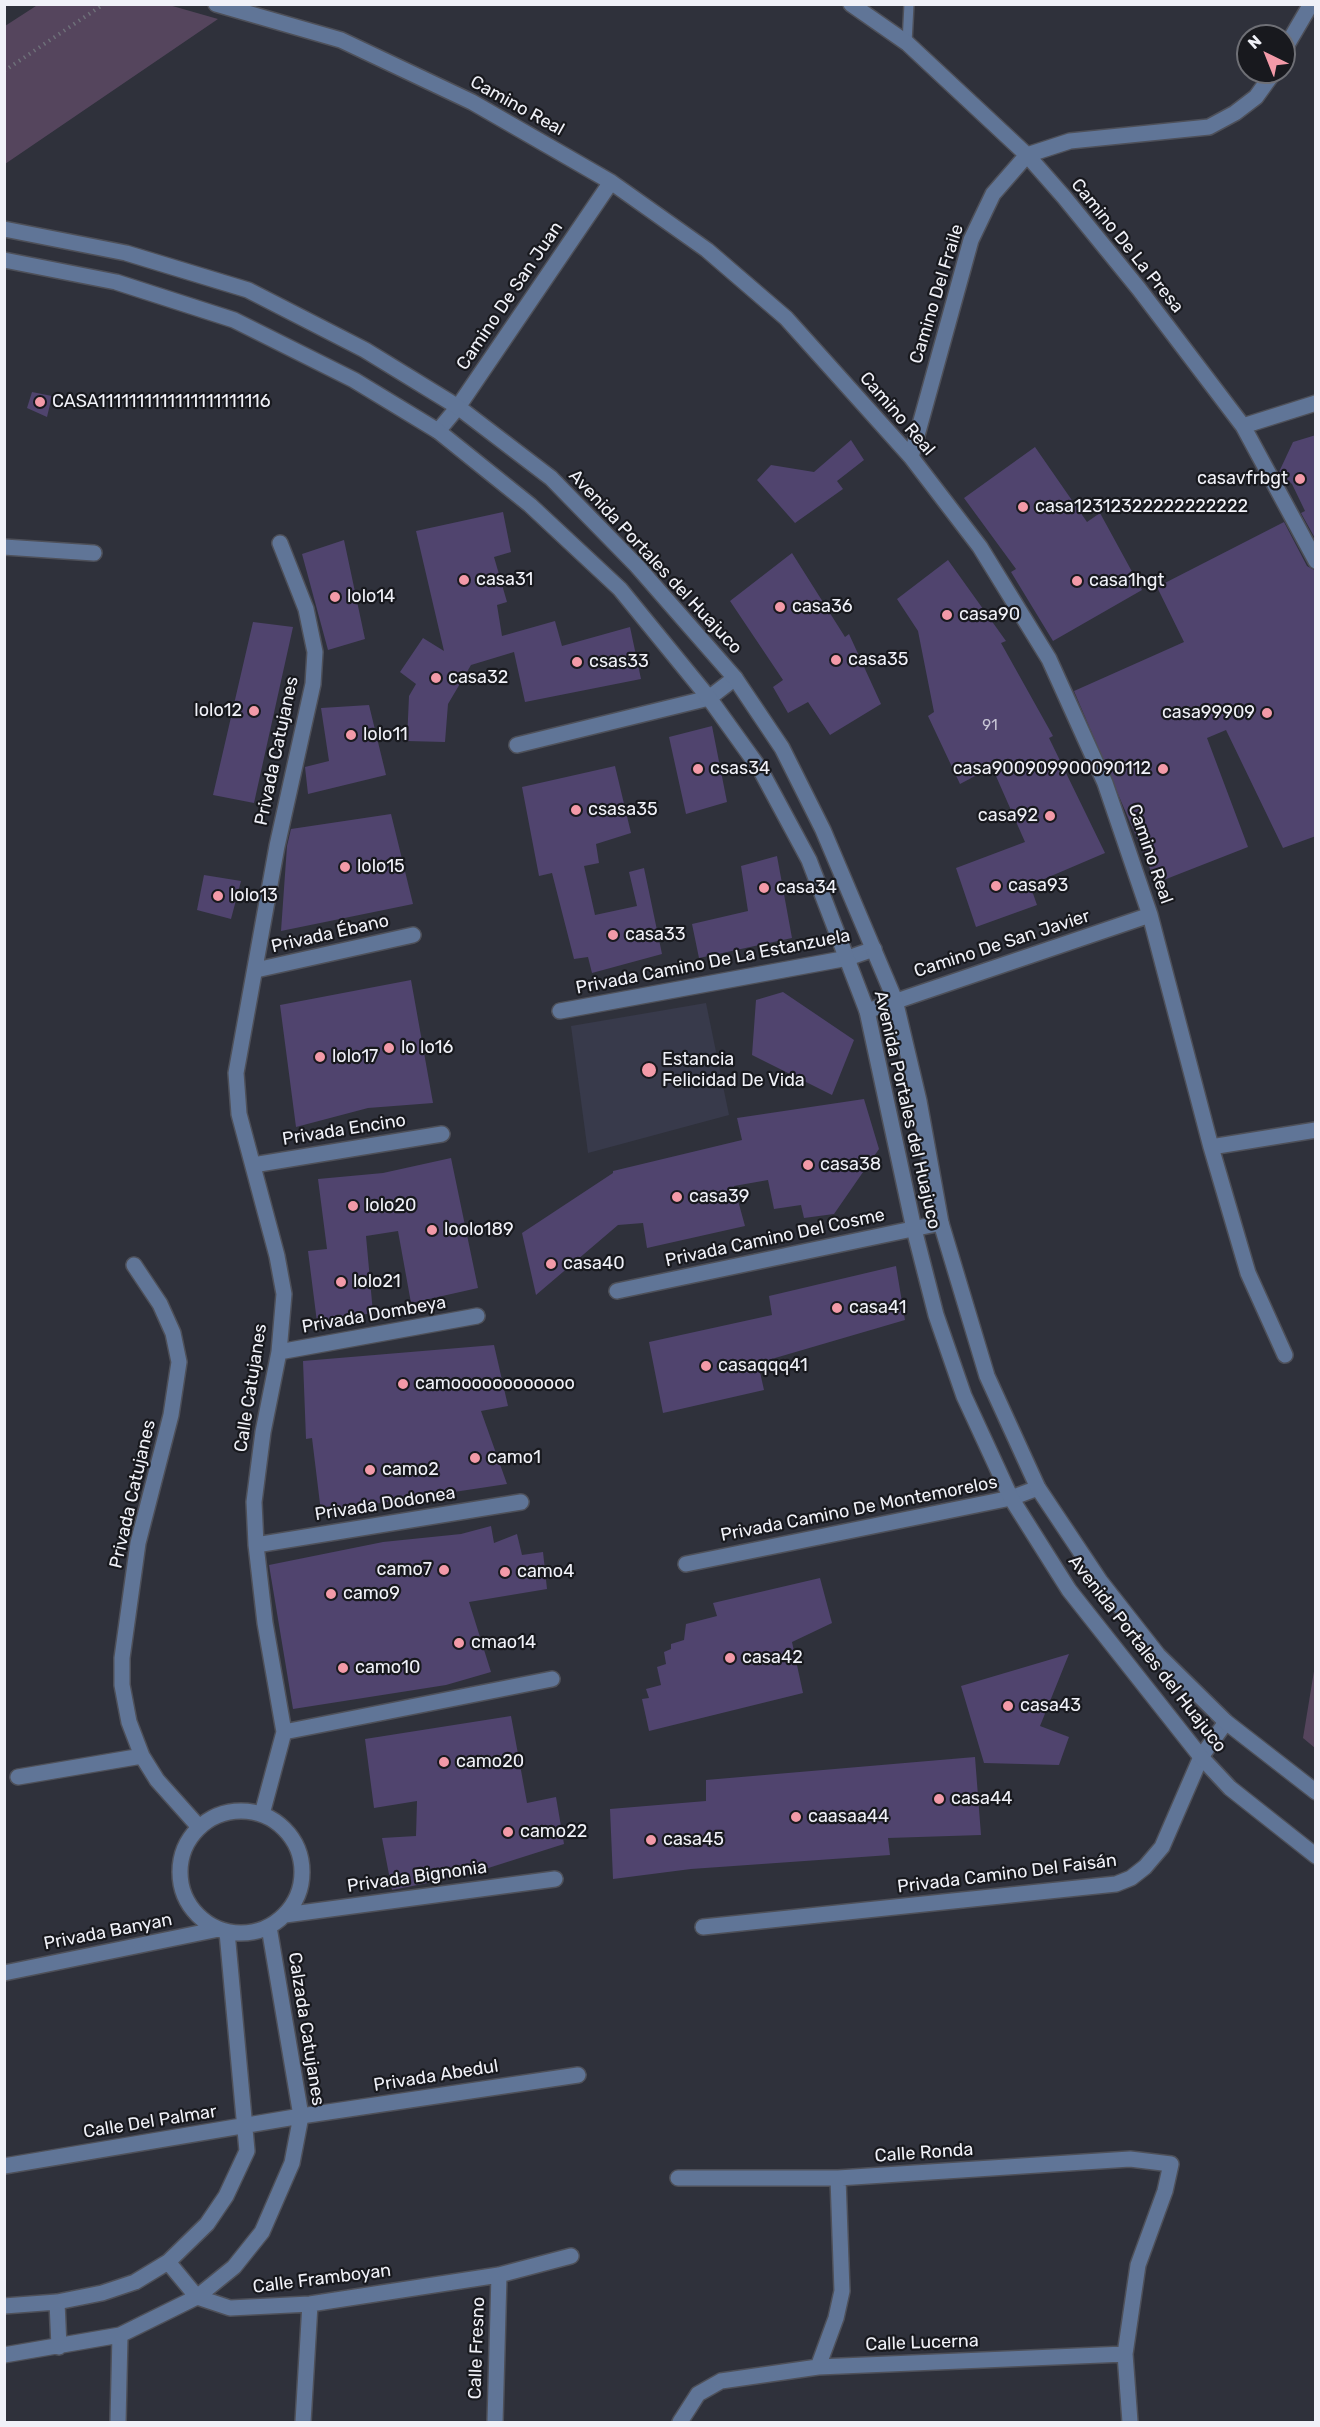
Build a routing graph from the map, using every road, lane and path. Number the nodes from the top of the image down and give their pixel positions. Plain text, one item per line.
1 (104, 4) edge
2 (216, 4) edge
3 (851, 4) edge
4 (909, 4) edge
5 (1311, 4) edge
6 (1296, 30) edge
7 (908, 43) junction
8 (4, 71) edge
9 (1265, 84) edge
10 (1027, 155) junction
11 (611, 182) junction
12 (4, 229) edge
13 (4, 260) edge
14 (1316, 403) edge
15 (458, 406) junction
16 (1243, 426) junction
17 (438, 431) junction
18 (911, 457) junction
19 (280, 543) dead end
20 (4, 547) edge
21 (94, 553) dead end
22 (1316, 561) edge
23 (735, 678) junction
24 (709, 698) junction
25 (517, 745) dead end
26 (1150, 915) junction
27 (413, 935) dead end
28 (874, 949) junction
29 (848, 958) junction
30 (256, 970) junction
31 (895, 1000) junction
32 (560, 1011) dead end
33 (867, 1011) junction
34 (1316, 1130) edge
35 (442, 1134) dead end
36 (1211, 1147) junction
37 (253, 1165) junction
38 (941, 1223) junction
39 (914, 1229) junction
40 (134, 1265) dead end
41 (617, 1291) dead end
42 (477, 1316) dead end
43 (279, 1352) junction
44 (1285, 1355) dead end
45 (1038, 1488) junction
46 (1011, 1498) junction
47 (521, 1502) dead end
48 (256, 1545) junction
49 (686, 1564) dead end
50 (552, 1679) dead end
51 (1226, 1722) junction
52 (284, 1732) junction
53 (142, 1756) junction
54 (1201, 1756) junction
55 (18, 1777) dead end
56 (1316, 1792) edge
57 (262, 1814) junction
58 (200, 1827) junction
59 (1316, 1856) edge
60 (555, 1879) dead end
61 (285, 1915) junction
62 (269, 1927) junction
63 (703, 1927) dead end
64 (223, 1931) junction
65 (4, 1973) edge
66 (578, 2074) dead end
67 (301, 2116) junction
68 (247, 2126) junction
69 (4, 2166) edge
70 (678, 2178) dead end
71 (838, 2178) junction
72 (571, 2256) dead end
73 (168, 2262) junction
74 (499, 2275) junction
75 (197, 2298) junction
76 (57, 2302) junction
77 (310, 2304) junction
78 (4, 2306) edge
79 (120, 2335) junction
80 (59, 2347) junction
81 (1125, 2354) junction
82 (4, 2355) edge
83 (818, 2367) junction
84 (118, 2422) edge
85 (303, 2422) edge
86 (495, 2422) edge
87 (680, 2422) edge
88 (1130, 2422) edge

1 - 8 path
2 - 11 street, Camino Real
3 - 7 street, Camino De La Presa
4 - 7 lane
5 - 6 street
7 - 10 street, Camino De La Presa
9 - 10 street
10 - 16 street, Camino De La Presa
10 - 18 street, Camino Del Fraile
11 - 15 street, Camino De San Juan
11 - 18 street, Camino Real
12 - 15 street, Avenida Portales del Huajuco
13 - 17 street, Avenida Portales del Huajuco
14 - 16 street
15 - 17 street, Camino De San Juan
15 - 23 street, Avenida Portales del Huajuco
16 - 22 street, Camino De La Presa
17 - 24 street, Avenida Portales del Huajuco
18 - 26 street, Camino Real
19 - 30 street, Privada Catujanes
20 - 21 street
23 - 24 street
23 - 28 street, Avenida Portales del Huajuco
24 - 25 street
24 - 29 street, Avenida Portales del Huajuco
26 - 31 street, Camino De San Javier
26 - 36 street, Camino Real
27 - 30 street, Privada Ébano
28 - 29 street, Privada Camino De La Estanzuela
28 - 31 street, Avenida Portales del Huajuco
29 - 32 street, Privada Camino De La Estanzuela
29 - 33 street, Avenida Portales del Huajuco
30 - 37 street, Calle Catujanes
31 - 33 street, Camino De San Javier
31 - 38 street, Avenida Portales del Huajuco
33 - 39 street, Avenida Portales del Huajuco
34 - 36 street
35 - 37 street, Privada Encino
36 - 44 street, Camino Real
37 - 43 street, Calle Catujanes
38 - 39 street, Privada Camino Del Cosme
38 - 45 street, Avenida Portales del Huajuco
39 - 41 street, Privada Camino Del Cosme
39 - 46 street, Avenida Portales del Huajuco
40 - 53 street, Privada Catujanes
42 - 43 street, Privada Dombeya
43 - 48 street, Calle Catujanes
45 - 46 street, Privada Camino De Montemorelos
45 - 51 street, Avenida Portales del Huajuco
46 - 49 street, Privada Camino De Montemorelos
46 - 54 street, Avenida Portales del Huajuco
47 - 48 street, Privada Dodonea
48 - 52 street, Calle Catujanes
50 - 52 street
51 - 54 street, Privada Camino Del Faisán
51 - 56 street, Avenida Portales del Huajuco
52 - 57 street, Calle Catujanes
53 - 55 street
53 - 58 street, Privada Catujanes
54 - 59 street, Avenida Portales del Huajuco
54 - 63 street, Privada Camino Del Faisán
57 - 58 street
57 - 61 street
58 - 64 street
60 - 61 street, Privada Bignonia
61 - 62 street
62 - 64 street
62 - 67 street, Calzada Catujanes
64 - 65 street, Privada Banyan
64 - 68 street
66 - 67 street, Privada Abedul
67 - 68 street, Calle Del Palmar
67 - 75 street, Calzada Catujanes
68 - 69 street, Calle Del Palmar
68 - 73 street
70 - 71 street, Calle Ronda
71 - 81 street, Calle Ronda
71 - 83 street
72 - 74 street, Calle Framboyan
73 - 75 street
73 - 76 street
74 - 77 street, Calle Framboyan
74 - 86 street, Calle Fresno
75 - 77 street, Calle Framboyan
75 - 79 street, Calzada Catujanes
76 - 78 street
76 - 80 street
77 - 85 street
79 - 80 street, Calzada Catujanes
79 - 84 street
80 - 82 street, Calzada Catujanes
81 - 83 street, Calle Lucerna
81 - 88 street
83 - 87 street, Calle Lucerna

